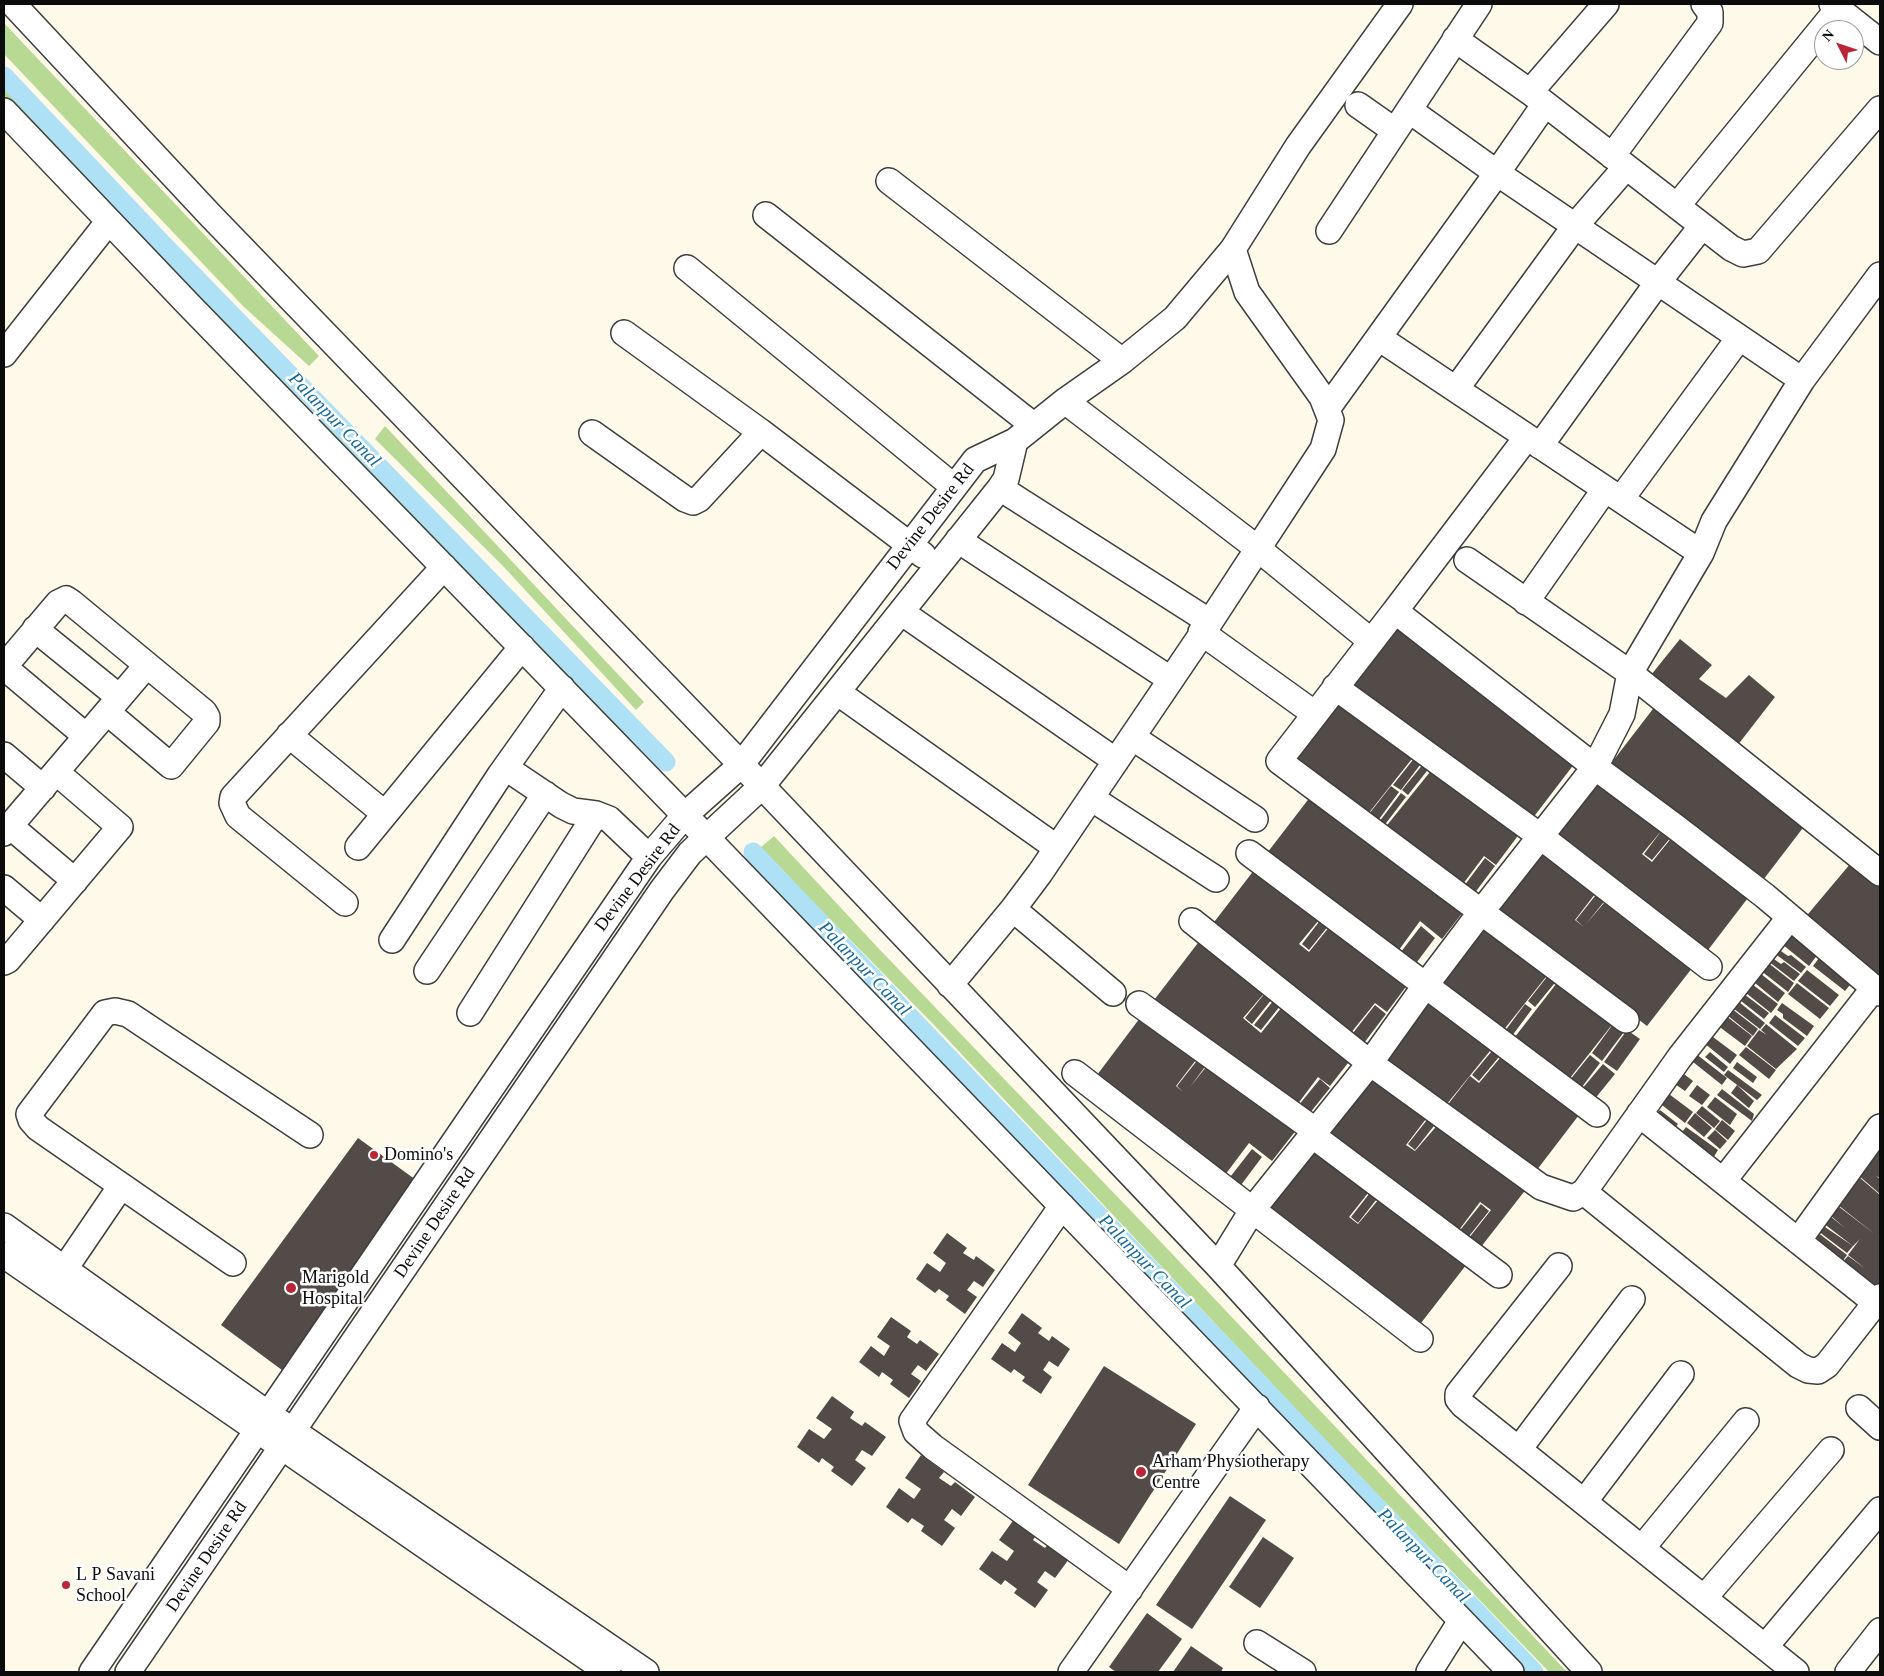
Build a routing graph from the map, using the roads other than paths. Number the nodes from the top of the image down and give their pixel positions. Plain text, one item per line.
1 (13, 4) edge
2 (1400, 4) edge
3 (1479, 4) edge
4 (1606, 4) edge
5 (1704, 4) edge
6 (1835, 6) edge
7 (1455, 39) junction
8 (1880, 42) edge
9 (1537, 98) junction
10 (1358, 106) dead end
11 (1880, 109) edge
12 (1409, 110) junction
13 (4, 111) edge
14 (1395, 131) junction
15 (1619, 161) junction
16 (1497, 173) junction
17 (889, 182) dead end
18 (1676, 206) junction
19 (766, 215) dead end
20 (110, 221) junction
21 (1576, 226) junction
22 (1702, 226) junction
23 (1329, 231) dead end
24 (1233, 249) junction
25 (687, 268) dead end
26 (1880, 275) edge
27 (1207, 280) junction
28 (1658, 282) junction
29 (1247, 292) junction
30 (624, 333) dead end
31 (1378, 338) junction
32 (1739, 338) junction
33 (4, 354) edge
34 (1122, 361) junction
35 (1802, 380) junction
36 (1456, 390) junction
37 (1065, 401) junction
38 (1327, 409) junction
39 (1033, 426) junction
40 (592, 432) dead end
41 (761, 432) junction
42 (1015, 441) junction
43 (1534, 442) junction
44 (954, 487) junction
45 (1000, 488) junction
46 (1613, 494) junction
47 (958, 540) junction
48 (909, 545) junction
49 (1257, 548) junction
50 (1701, 553) junction
51 (1467, 560) dead end
52 (938, 566) junction
53 (444, 567) junction
54 (1526, 602) junction
55 (1395, 611) junction
56 (901, 612) junction
57 (1206, 627) junction
58 (36, 629) junction
59 (1371, 641) junction
60 (522, 646) junction
61 (147, 665) junction
62 (4, 667) edge
63 (1630, 673) junction
64 (1170, 679) junction
65 (1335, 687) junction
66 (562, 688) junction
67 (837, 692) junction
68 (113, 705) junction
69 (1315, 714) junction
70 (290, 734) junction
71 (86, 736) junction
72 (1132, 737) junction
73 (4, 756) edge
74 (1116, 761) junction
75 (740, 765) junction
76 (506, 768) junction
77 (1595, 768) junction
78 (49, 780) junction
79 (762, 786) junction
80 (545, 794) junction
81 (1091, 798) junction
82 (385, 814) junction
83 (596, 814) junction
84 (685, 815) junction
85 (1255, 819) dead end
86 (8, 823) edge
87 (706, 836) junction
88 (1540, 836) junction
89 (358, 847) dead end
90 (1056, 848) junction
91 (1249, 853) dead end
92 (649, 857) junction
93 (1880, 873) edge
94 (1216, 879) dead end
95 (75, 881) junction
96 (4, 888) edge
97 (345, 903) dead end
98 (1013, 909) junction
99 (1481, 912) junction
100 (1790, 917) junction
101 (42, 920) junction
102 (1192, 921) dead end
103 (392, 940) dead end
104 (4, 962) edge
105 (1709, 967) dead end
106 (427, 972) dead end
107 (950, 985) junction
108 (1425, 986) junction
109 (1877, 991) edge
110 (1113, 993) dead end
111 (1139, 1004) dead end
112 (470, 1013) dead end
113 (1626, 1020) dead end
114 (1370, 1064) junction
115 (1075, 1073) dead end
116 (1597, 1114) dead end
117 (1639, 1114) junction
118 (1880, 1127) edge
119 (1314, 1133) junction
120 (310, 1134) dead end
121 (1722, 1181) junction
122 (121, 1186) junction
123 (1584, 1192) junction
124 (1062, 1206) junction
125 (1253, 1209) junction
126 (4, 1226) edge
127 (1798, 1241) junction
128 (4, 1256) edge
129 (233, 1263) dead end
130 (1218, 1266) junction
131 (1559, 1266) dead end
132 (1499, 1275) dead end
133 (58, 1279) junction
134 (1632, 1299) dead end
135 (1878, 1300) edge
136 (1420, 1339) dead end
137 (1681, 1374) dead end
138 (1256, 1408) junction
139 (1859, 1408) dead end
140 (1746, 1421) dead end
141 (263, 1422) junction
142 (1880, 1427) edge
143 (288, 1439) junction
144 (1518, 1449) junction
145 (1831, 1450) dead end
146 (1584, 1502) junction
147 (1880, 1510) edge
148 (1642, 1548) junction
149 (1130, 1588) junction
150 (1704, 1598) junction
151 (535, 1609) junction
152 (1462, 1620) junction
153 (1880, 1631) edge
154 (1257, 1643) dead end
155 (1765, 1647) junction
156 (92, 1672) edge
157 (128, 1672) edge
158 (608, 1672) edge
159 (646, 1672) edge
160 (1071, 1672) edge
161 (1303, 1672) edge
162 (1429, 1672) edge
163 (1511, 1672) edge
164 (1590, 1672) edge
165 (1796, 1672) edge
166 (1848, 1672) edge

1 - 75 street
2 - 24 street
3 - 7 street
4 - 9 street
5 - 15 street
6 - 8 street
6 - 18 street
7 - 9 street
7 - 12 street
9 - 15 street
9 - 16 street
10 - 14 street
11 - 22 street
12 - 14 street
12 - 16 street
13 - 20 street
14 - 23 street
15 - 18 street
15 - 21 street
16 - 21 street
16 - 31 street
17 - 34 street
18 - 22 street
19 - 39 street
20 - 33 street
20 - 53 street
21 - 28 street
21 - 36 street
22 - 28 street
24 - 27 street
24 - 29 street
25 - 44 street
26 - 35 street
27 - 29 street
27 - 34 street
28 - 32 street
28 - 43 street
29 - 38 street
30 - 41 street
31 - 36 street
31 - 38 street
32 - 35 street
32 - 46 street
34 - 37 street
35 - 50 street
36 - 43 street
37 - 39 street
37 - 49 street
38 - 49 street
39 - 42 street
40 - 41 street
41 - 48 street
42 - 44 street, Devine Desire Rd
42 - 45 street, Devine Desire Rd
43 - 46 street
43 - 55 street
44 - 48 street, Devine Desire Rd
45 - 47 street, Devine Desire Rd
45 - 57 street
46 - 50 street
46 - 54 street
47 - 52 street, Devine Desire Rd
47 - 64 street
48 - 52 street
48 - 75 street, Devine Desire Rd
49 - 57 street
49 - 59 street
50 - 63 street
51 - 54 street
52 - 56 street, Devine Desire Rd
53 - 60 street
53 - 70 street
54 - 63 street
55 - 59 street
55 - 77 street
56 - 67 street, Devine Desire Rd
56 - 74 street
57 - 64 street
57 - 69 street
58 - 61 street
58 - 62 street
58 - 68 street
59 - 65 street
60 - 66 street
60 - 82 street
61 - 68 street
61 - 68 street
62 - 71 street
63 - 77 street
63 - 93 street
64 - 72 street
65 - 69 street
65 - 88 street
66 - 76 street
66 - 84 street
67 - 79 street, Devine Desire Rd
67 - 90 street
68 - 71 street
69 - 99 street
70 - 82 street
70 - 97 street
71 - 78 street
72 - 74 street
72 - 85 street
73 - 78 street
74 - 81 street
75 - 79 street
75 - 84 street, Devine Desire Rd
76 - 80 street
76 - 103 street
77 - 88 street
77 - 100 street
78 - 86 street
78 - 95 street
79 - 87 street, Devine Desire Rd
79 - 107 street
80 - 83 street
80 - 106 street
81 - 90 street
81 - 94 street
82 - 89 street
83 - 92 street
83 - 112 street
84 - 87 street
84 - 92 street, Devine Desire Rd
86 - 95 street
87 - 124 street
87 - 143 street, Devine Desire Rd
88 - 99 street
88 - 105 street
90 - 98 street
91 - 108 street
92 - 141 street, Devine Desire Rd
95 - 101 street
96 - 101 street
98 - 107 street
98 - 110 street
99 - 108 street
99 - 113 street
100 - 109 street
100 - 117 street
101 - 104 street
102 - 114 street
107 - 130 street
108 - 114 street
108 - 116 street
109 - 121 street
111 - 119 street
114 - 119 street
114 - 123 street
115 - 125 street
117 - 121 street
117 - 123 street
118 - 127 street
119 - 125 street
119 - 132 street
120 - 122 street
121 - 127 street
122 - 129 street
122 - 133 street
123 - 135 street
124 - 138 street
124 - 149 street
125 - 130 street
125 - 136 street
126 - 133 street
127 - 135 street
128 - 133 street
130 - 164 street
131 - 144 street
133 - 141 street
134 - 144 street
137 - 146 street
138 - 149 street
138 - 152 street
139 - 142 street
140 - 148 street
141 - 143 street
141 - 156 street, Devine Desire Rd
143 - 151 street
143 - 157 street, Devine Desire Rd
144 - 146 street
145 - 150 street
146 - 148 street
147 - 155 street
148 - 150 street
149 - 160 street
150 - 155 street
151 - 158 street
151 - 159 street
152 - 162 street
152 - 163 street
153 - 166 street
154 - 161 street
155 - 165 street

